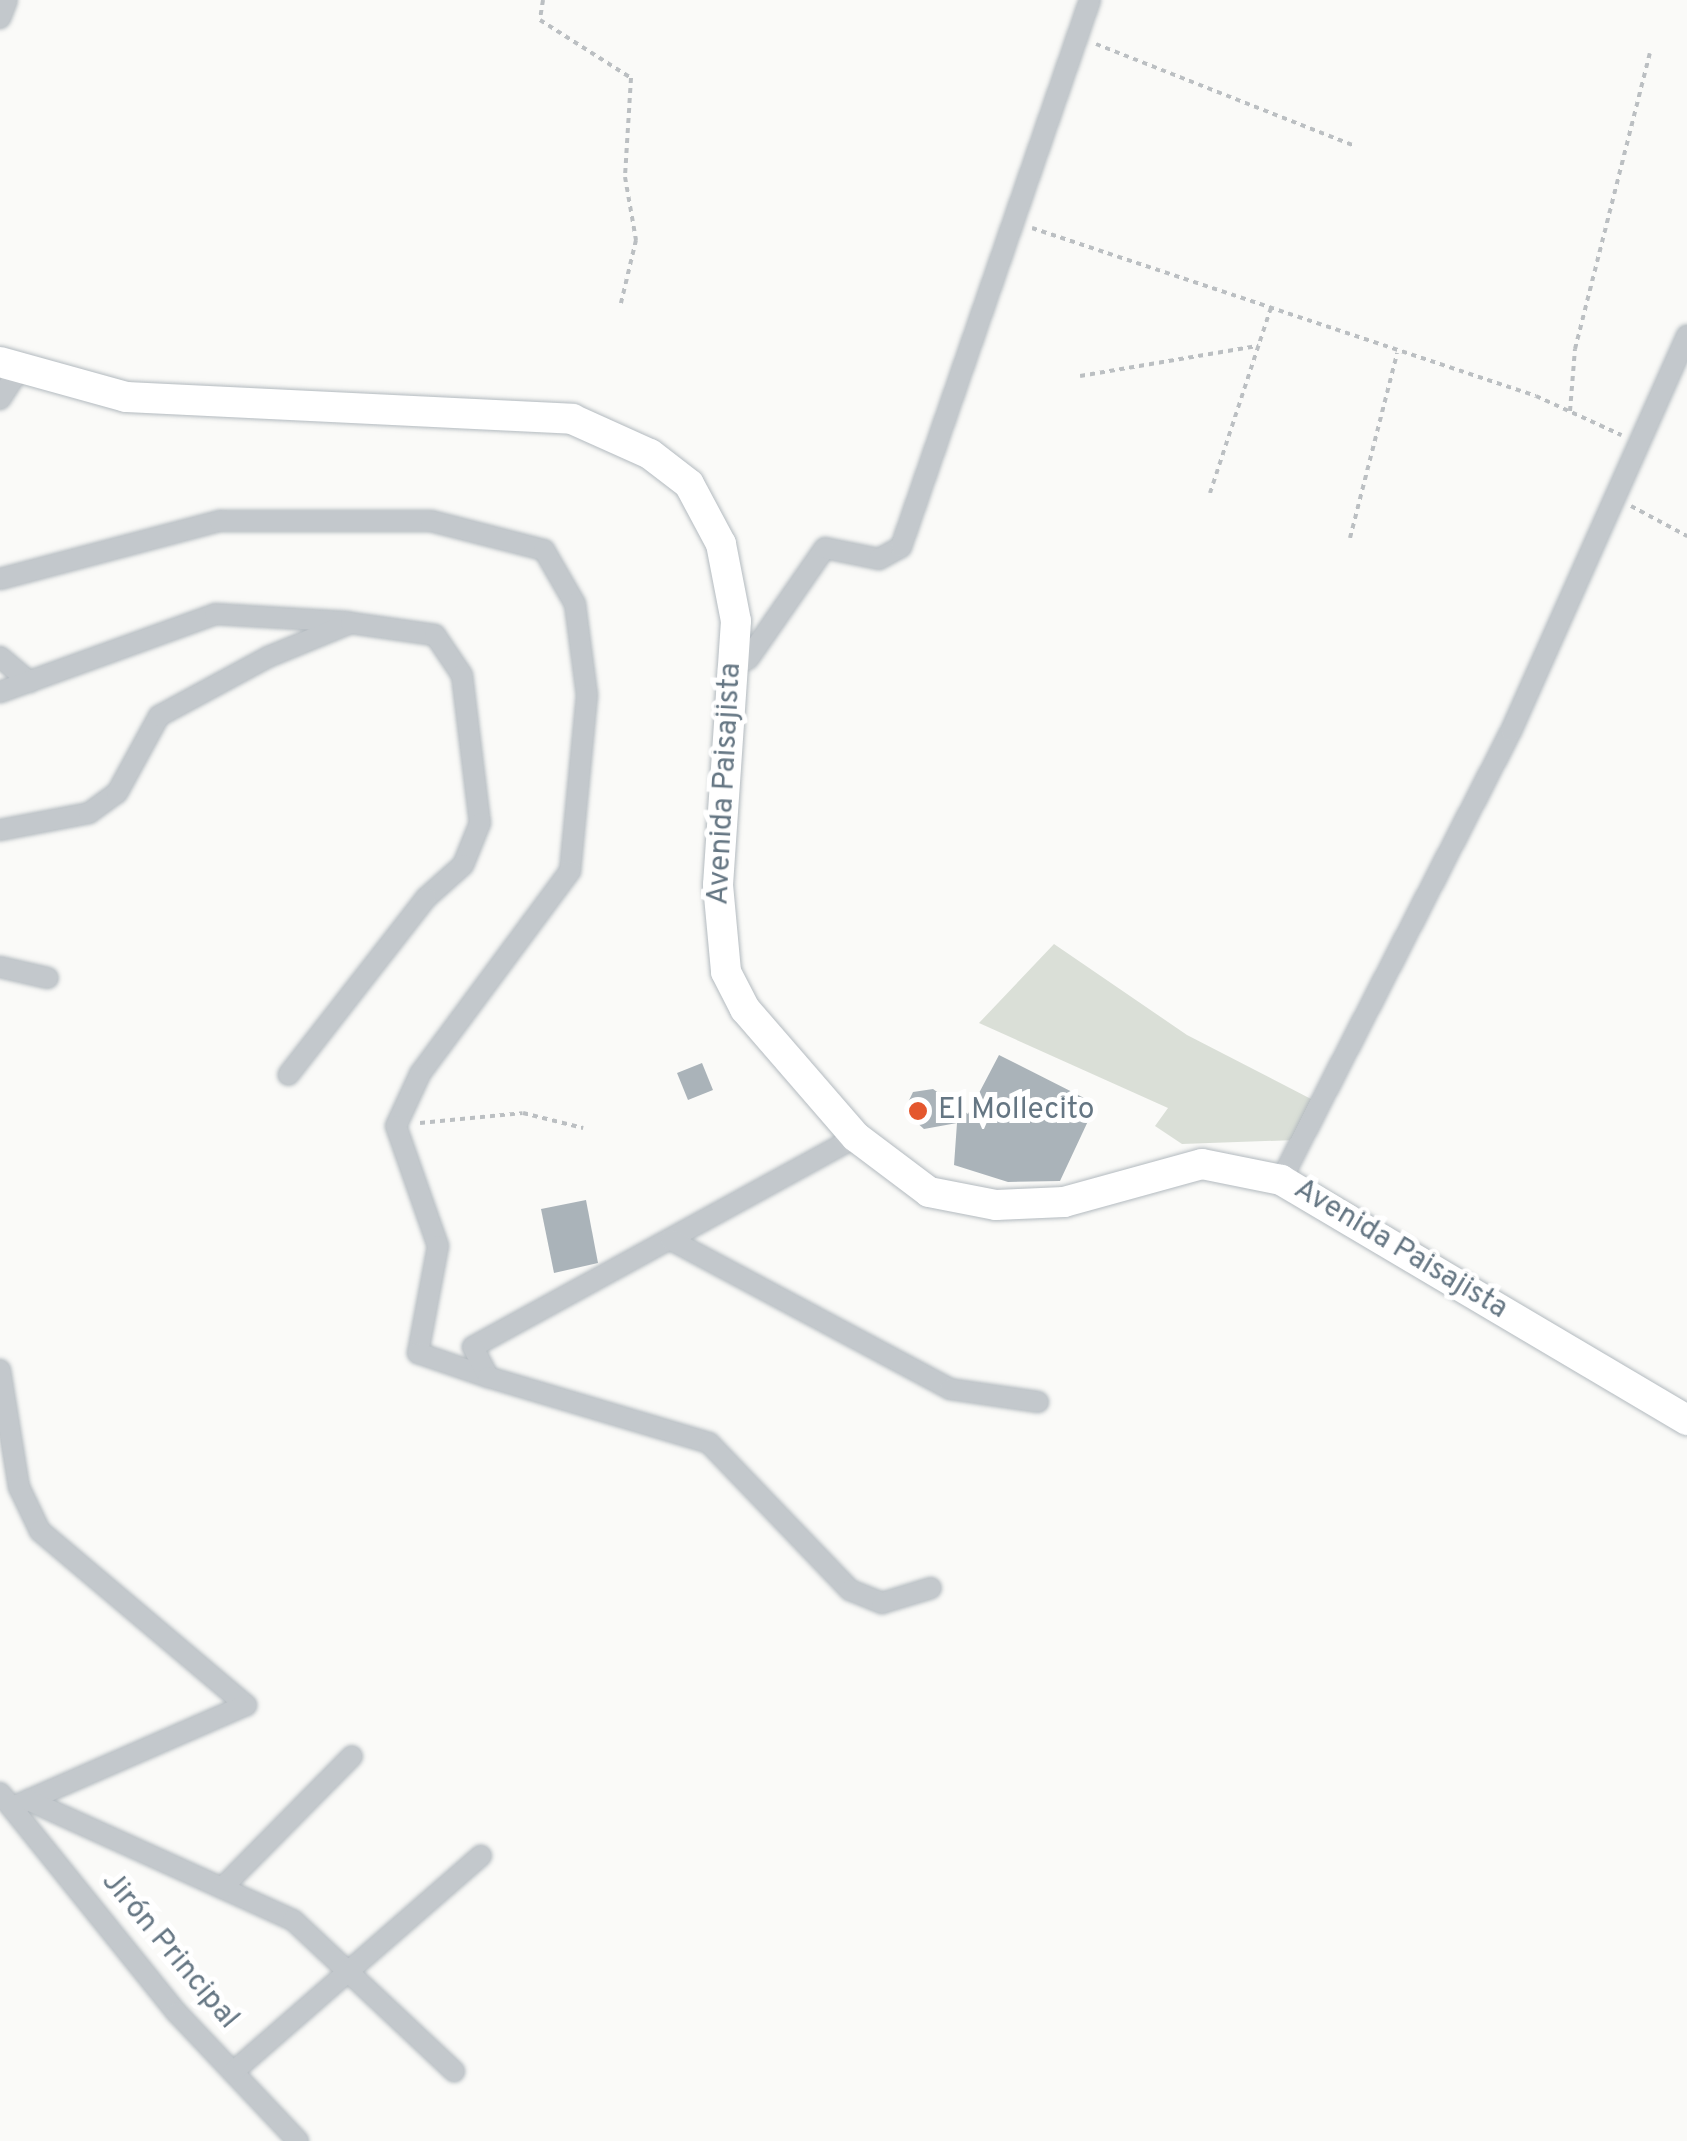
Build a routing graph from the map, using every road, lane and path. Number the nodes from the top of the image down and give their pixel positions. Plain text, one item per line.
1 (7, 0) edge
2 (543, 0) edge
3 (1090, 0) edge
4 (0, 18) edge
5 (1078, 37) junction
6 (1650, 53) dead end
7 (1353, 145) dead end
8 (1007, 220) junction
9 (621, 303) dead end
10 (1271, 308) junction
11 (1687, 335) edge
12 (1258, 346) junction
13 (1396, 353) junction
14 (9, 366) edge
15 (1080, 376) dead end
16 (0, 399) edge
17 (1570, 411) junction
18 (1638, 444) junction
19 (1210, 493) dead end
20 (1613, 496) junction
21 (1687, 536) edge
22 (1350, 538) dead end
23 (0, 579) edge
24 (352, 623) junction
25 (0, 658) edge
26 (732, 666) junction
27 (30, 682) junction
28 (0, 692) edge
29 (0, 830) edge
30 (0, 968) edge
31 (48, 978) dead end
32 (288, 1075) dead end
33 (396, 1126) junction
34 (582, 1128) dead end
35 (856, 1137) junction
36 (1282, 1180) junction
37 (671, 1240) junction
38 (0, 1370) edge
39 (488, 1377) junction
40 (1038, 1402) dead end
41 (1687, 1420) edge
42 (932, 1588) dead end
43 (352, 1756) dead end
44 (13, 1800) edge
45 (482, 1856) dead end
46 (222, 1888) junction
47 (350, 1973) junction
48 (454, 2070) dead end
49 (233, 2072) junction
50 (298, 2141) edge

1 - 4 street
2 - 9 path
3 - 5 street
5 - 7 path
5 - 8 street
6 - 17 path
8 - 10 path
8 - 26 street
10 - 12 path
10 - 13 path
11 - 18 street
12 - 15 path
12 - 19 path
13 - 17 path
13 - 22 path
14 - 16 street
14 - 26 main road, Avenida Paisajista
17 - 18 path
18 - 20 street
20 - 21 path
20 - 36 street
23 - 33 street
24 - 27 street
24 - 29 street
24 - 32 street
25 - 27 street
26 - 35 main road, Avenida Paisajista
27 - 28 street
30 - 31 street
33 - 34 path
33 - 39 street
35 - 36 main road, Avenida Paisajista
35 - 37 street
36 - 41 main road, Avenida Paisajista
37 - 39 street
37 - 40 street
38 - 44 street
39 - 42 street
43 - 46 street
44 - 46 street
44 - 49 street, Jirón Principal
45 - 47 street
46 - 47 street
47 - 48 street
47 - 49 street
49 - 50 street, Jirón Principal

